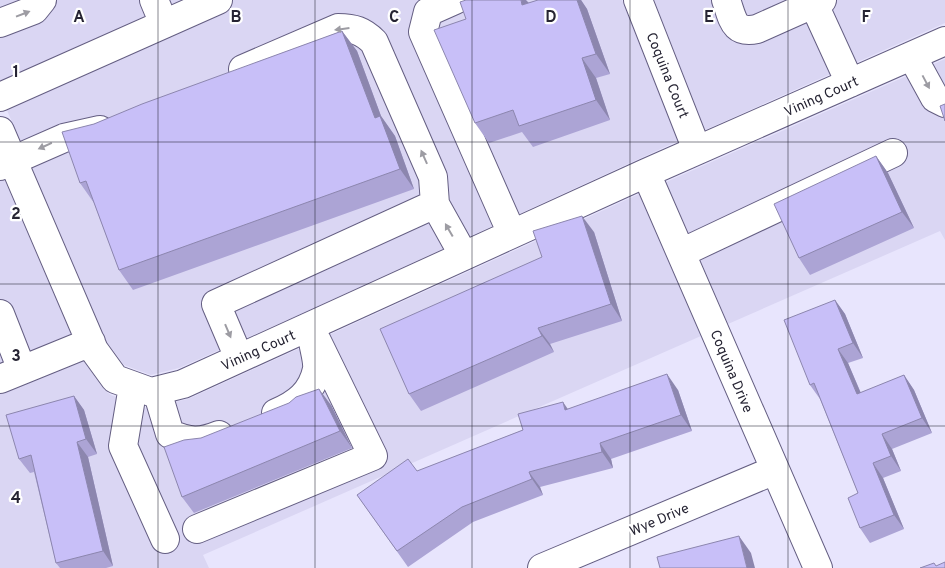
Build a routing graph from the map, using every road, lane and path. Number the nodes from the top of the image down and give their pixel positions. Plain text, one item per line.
1 (42, 0) edge
2 (218, 0) edge
3 (455, 0) edge
4 (638, 0) edge
5 (726, 0) edge
6 (815, 1) edge
7 (159, 12) edge
8 (0, 23) edge
9 (945, 41) edge
10 (912, 56) junction
11 (220, 79) edge
12 (850, 83) junction
13 (0, 97) edge
14 (945, 103) edge
15 (945, 112) edge
16 (945, 119) edge
17 (120, 122) edge
18 (0, 131) edge
19 (697, 150) junction
20 (893, 153) dead end
21 (6, 163) edge
22 (646, 173) junction
23 (435, 204) junction
24 (512, 234) junction
25 (681, 253) junction
26 (464, 256) junction
27 (0, 314) edge
28 (310, 327) junction
29 (91, 342) junction
30 (239, 358) junction
31 (11, 374) edge
32 (145, 388) junction
33 (775, 470) junction
34 (197, 528) dead end
35 (164, 539) dead end
36 (542, 568) edge
37 (818, 568) edge

8 -> 1 street
2 - 7 street
3 - 24 street
4 - 19 street, Coquina Court
5 - 6 street
6 - 12 street
7 - 13 street
9 - 10 street, Vining Court
10 - 12 street, Vining Court
10 -> 14 street
23 -> 11 street
12 - 19 street, Vining Court
15 - 16 street
17 -> 21 street
18 - 21 street
19 - 22 street, Vining Court
20 - 25 street
21 - 29 street
22 - 24 street, Vining Court
22 - 25 street, Coquina Drive
26 -> 23 street
23 -> 30 street
24 - 26 street, Vining Court
25 - 33 street, Coquina Drive
26 - 28 street, Vining Court
27 - 31 street
28 - 30 street, Vining Court
28 - 32 street
28 - 34 street
29 - 31 street
29 - 32 street
30 - 32 street, Vining Court
32 - 35 street
33 - 36 street, Wye Drive
33 - 37 street, Coquina Drive

